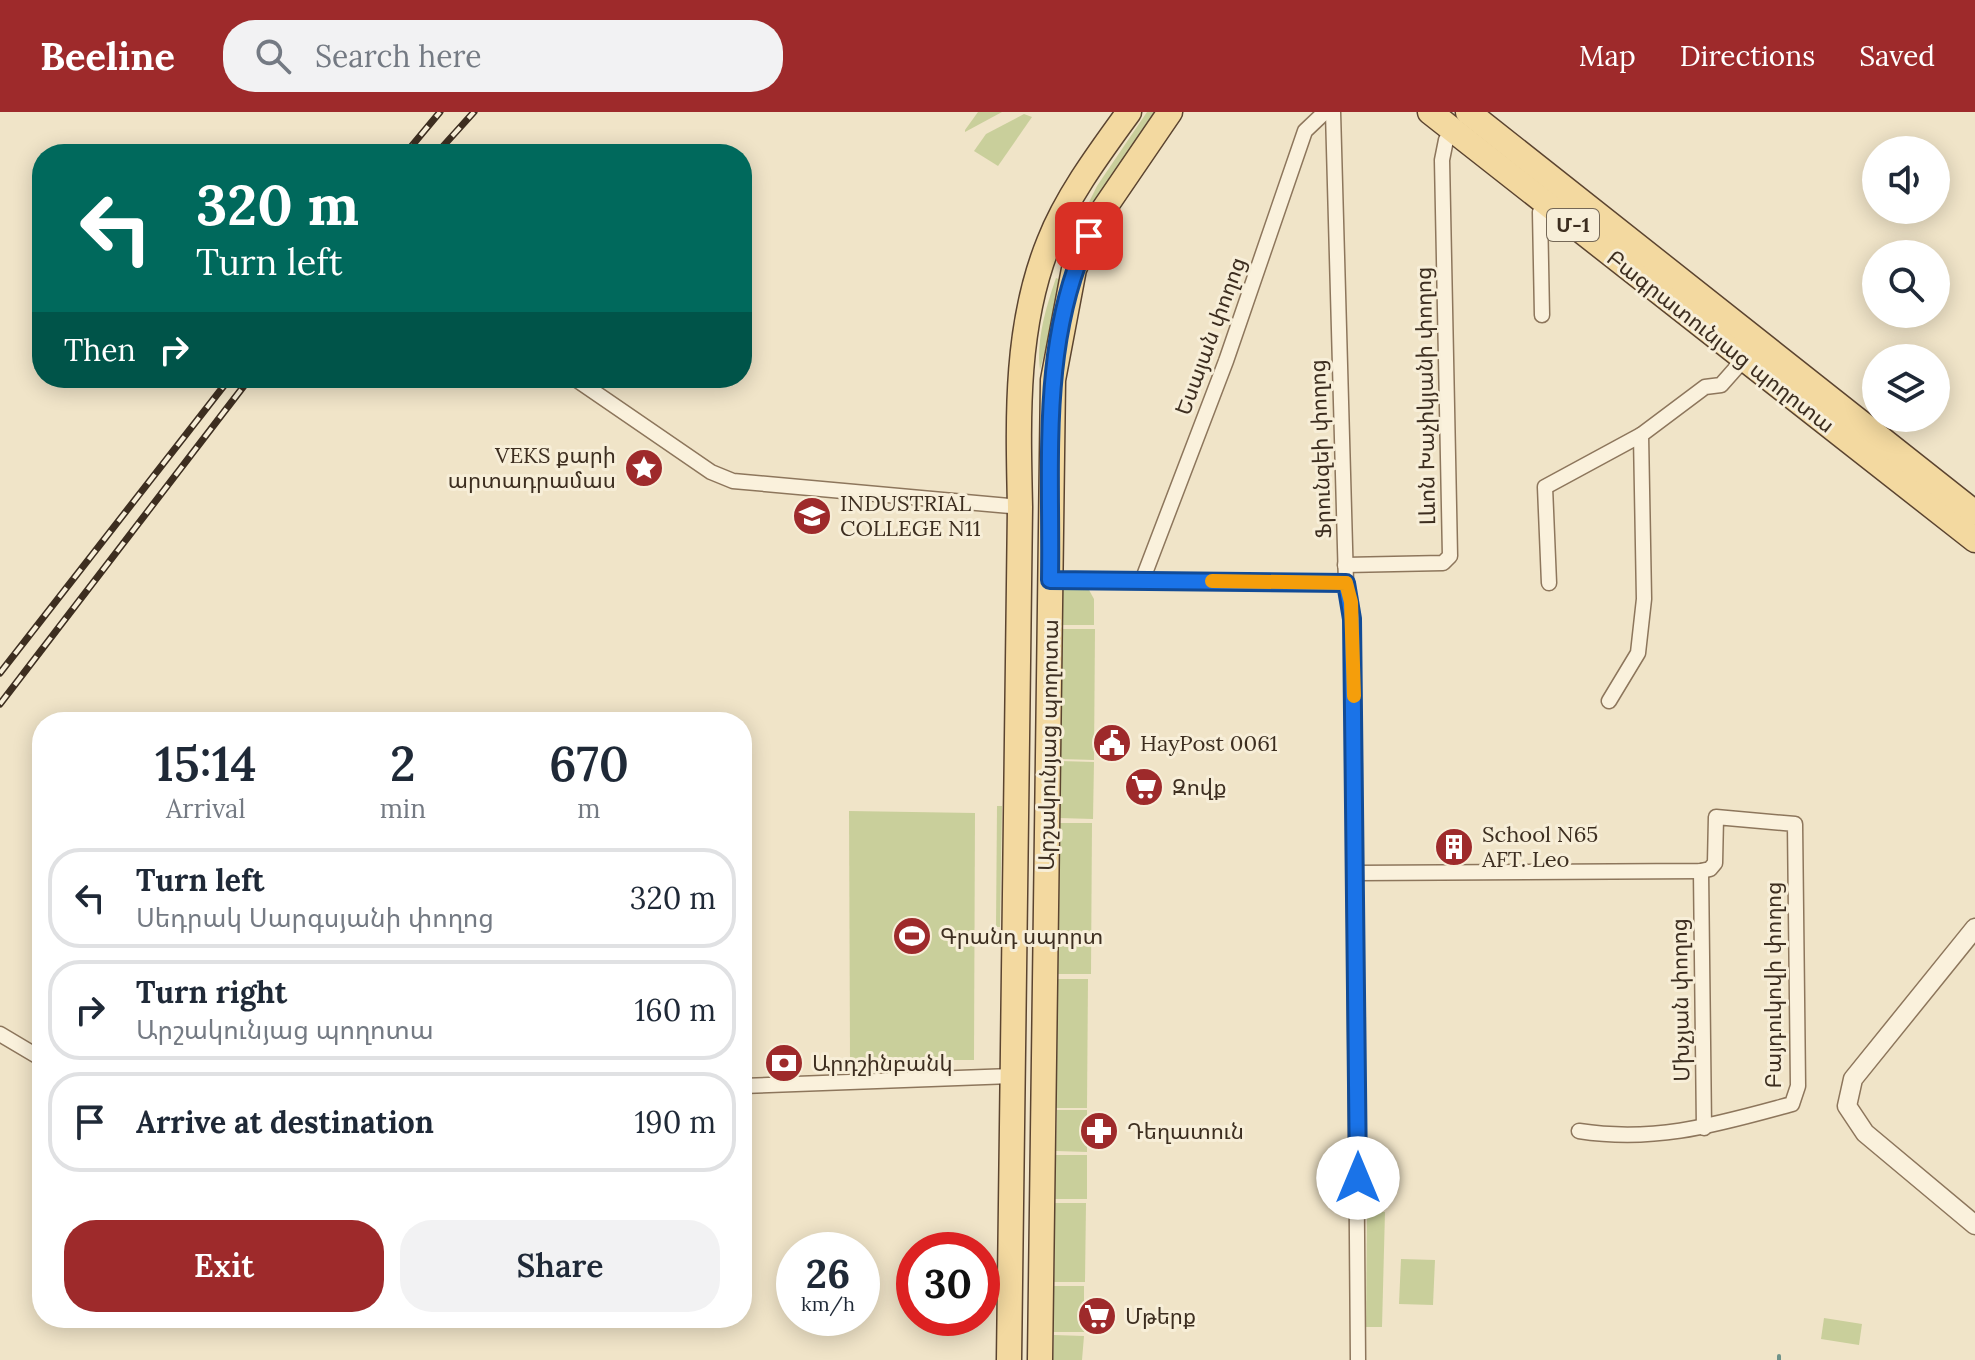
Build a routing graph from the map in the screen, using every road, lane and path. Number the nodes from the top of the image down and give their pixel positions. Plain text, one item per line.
1 (1129, 112) edge
2 (1170, 112) edge
3 (1325, 112) edge
4 (1333, 112) edge
5 (1430, 112) edge
6 (1460, 121) edge
7 (1547, 204) junction
8 (1044, 255) junction
9 (1074, 269) junction
10 (1542, 315) dead end
11 (1744, 359) junction
12 (589, 388) edge
13 (1641, 435) junction
14 (1020, 507) junction
15 (1051, 508) junction
16 (1975, 513) edge
17 (1975, 540) edge
18 (1345, 565) junction
19 (1050, 580) junction
20 (1142, 581) junction
21 (1346, 583) junction
22 (1549, 583) dead end
23 (1609, 701) dead end
24 (1701, 871) junction
25 (1357, 873) junction
26 (1975, 928) edge
27 (0, 1034) edge
28 (32, 1053) edge
29 (1012, 1076) junction
30 (1044, 1077) junction
31 (752, 1086) edge
32 (1704, 1128) junction
33 (1579, 1131) dead end
34 (1975, 1225) edge
35 (1009, 1360) edge
36 (1040, 1360) edge
37 (1358, 1360) edge

1 - 8 main road, Արշակունյաց պողոտա
2 - 9 main road, Արշակունյաց պողոտա
3 - 20 street, Եսայան փողոց
4 - 18 street, Ֆրունզեի փողոց
5 - 6 main road, Բագրատունյաց պողոտա / Մ-1
6 - 7 main road, Բագրատունյաց պողոտա / Մ-1
6 - 16 main road, Բագրատունյաց պողոտա / Մ-1
6 - 18 street, Լևոն Խաչիկյանի փողոց
7 - 10 street
7 - 11 main road, Բագրատունյաց պողոտա / Մ-1
8 - 9 main road
8 - 14 main road, Արշակունյաց պողոտա
9 - 15 main road, Արշակունյաց պողոտա
11 - 13 street
11 - 17 main road, Բագրատունյաց պողոտա / Մ-1
12 - 14 street
13 - 22 street
13 - 23 street
14 - 15 main road
14 - 29 main road, Արշակունյաց պողոտա
15 - 19 main road, Արշակունյաց պողոտա
18 - 21 street, Ֆրունզեի փողոց
19 - 20 street
19 - 30 main road, Արշակունյաց պողոտա
20 - 21 street
21 - 25 street, Ֆրունզեի փողոց
24 - 25 street
24 - 32 street, Մխչյան փողոց
24 - 32 street, Բայդուկովի փողոց
25 - 37 street, Ֆրունզեի փողոց
26 - 34 street
27 - 28 street
29 - 30 main road
29 - 31 street
29 - 35 main road, Արշակունյաց պողոտա
30 - 36 main road, Արշակունյաց պողոտա
32 - 33 street, Բայդուկովի փողոց

